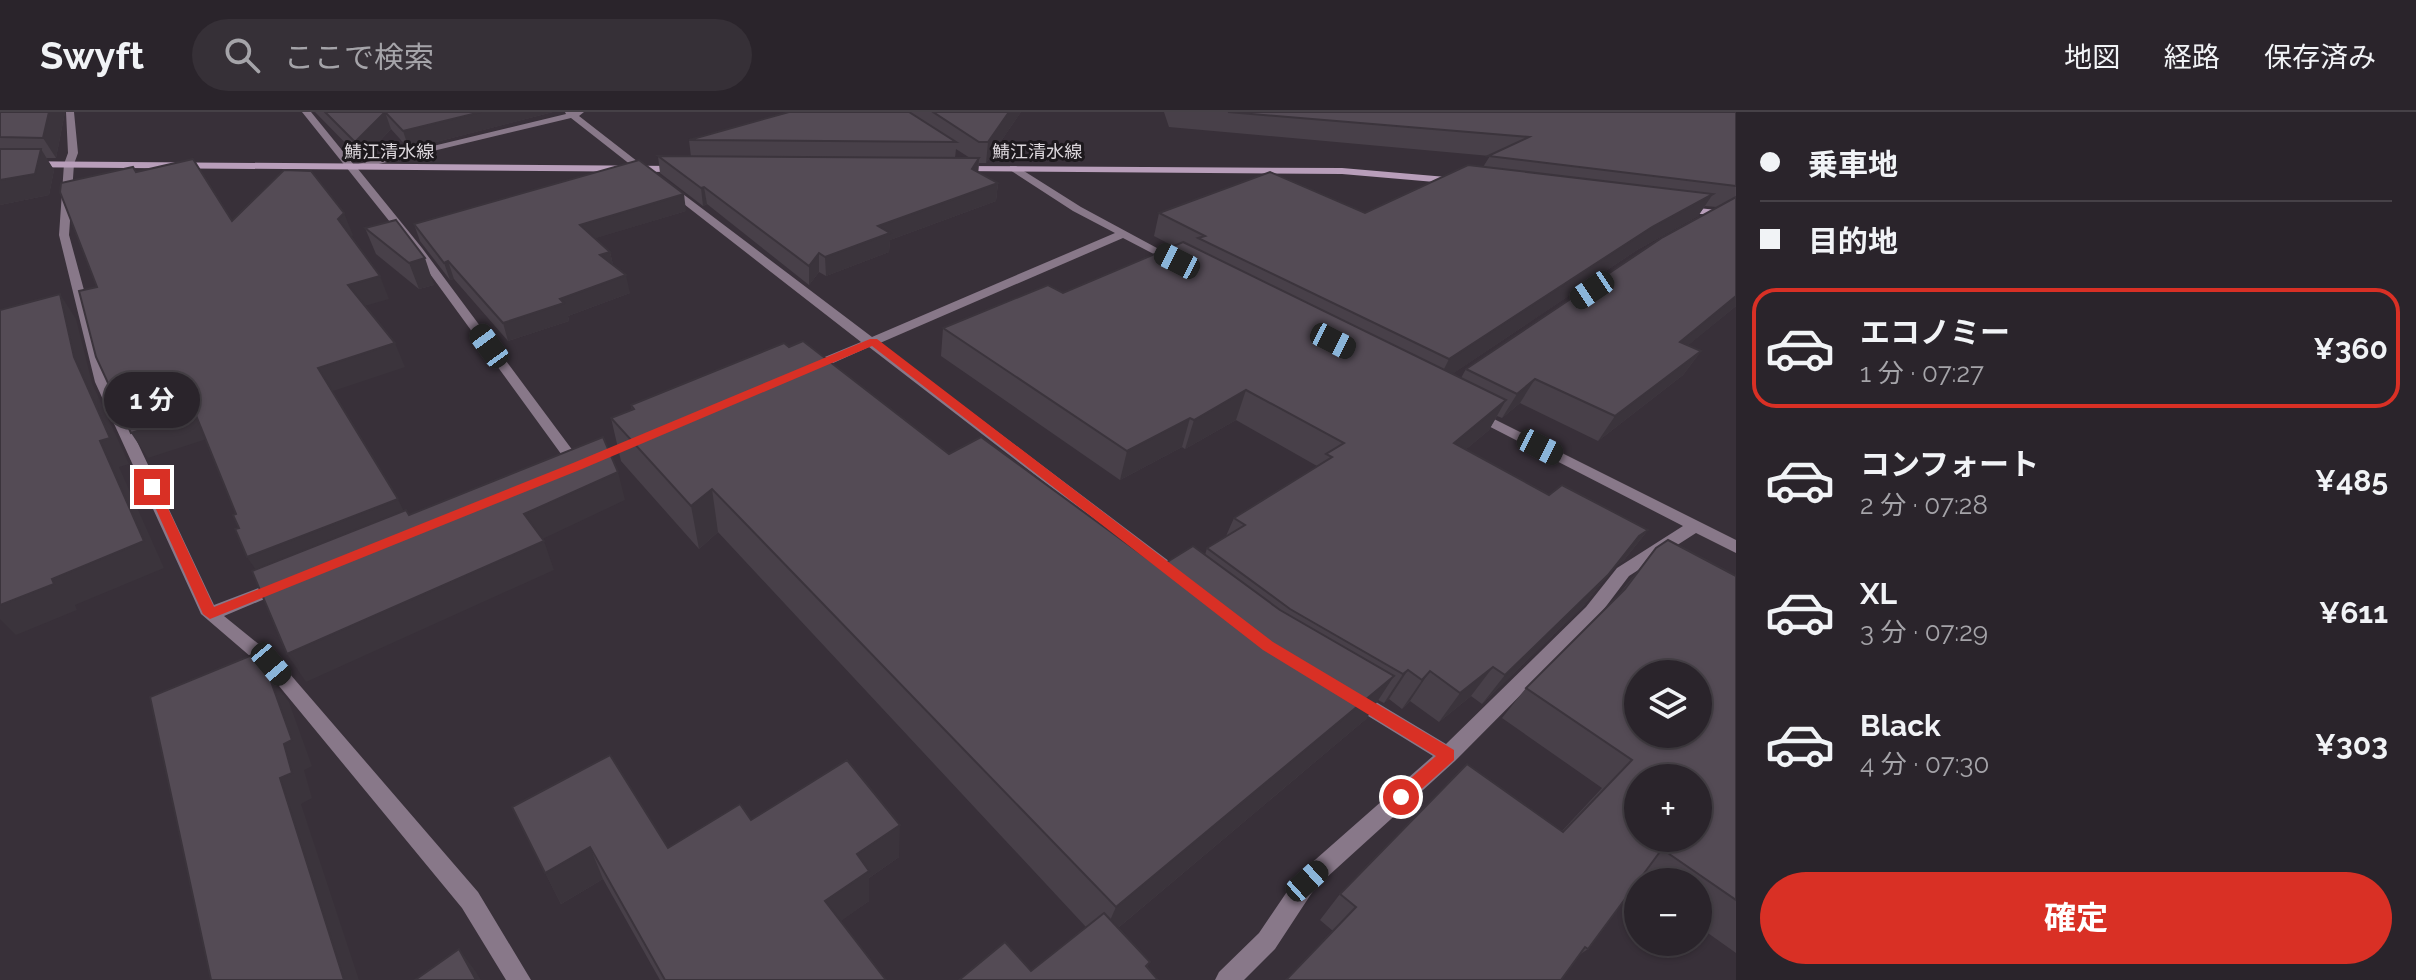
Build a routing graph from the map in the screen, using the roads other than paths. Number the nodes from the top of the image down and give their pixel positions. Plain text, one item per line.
1 (70, 112) edge
2 (306, 112) edge
3 (575, 113) edge
4 (0, 164) edge
5 (69, 164) junction
6 (352, 168) junction
7 (689, 168) edge
8 (941, 168) edge
9 (1013, 168) junction
10 (642, 169) junction
11 (1472, 183) edge
12 (1672, 208) edge
13 (1718, 213) junction
14 (1736, 215) edge
15 (1693, 227) edge
16 (1123, 234) junction
17 (1190, 268) edge
18 (873, 341) junction
19 (789, 377) edge
20 (1464, 408) edge
21 (577, 466) edge
22 (1695, 526) junction
23 (1736, 547) edge
24 (298, 578) edge
25 (1193, 588) edge
26 (210, 614) junction
27 (1345, 692) edge
28 (1448, 755) junction
29 (519, 980) edge
30 (1227, 980) edge

1 - 5 street
2 - 6 street
3 - 6 street
3 - 10 street
4 - 5 main road, 鯖江清水線
5 - 6 main road, 鯖江清水線
5 - 26 street
6 - 10 main road, 鯖江清水線
6 - 21 street
7 - 10 main road, 鯖江清水線
8 - 9 main road, 鯖江清水線
9 - 11 main road, 鯖江清水線
9 - 16 street
10 - 18 street
12 - 13 main road
13 - 14 main road
13 - 15 street
16 - 17 street
16 - 18 street
18 - 19 street
18 - 25 street
20 - 22 street
22 - 23 street
22 - 28 street
24 - 26 street
26 - 29 street
27 - 28 street
28 - 30 street

